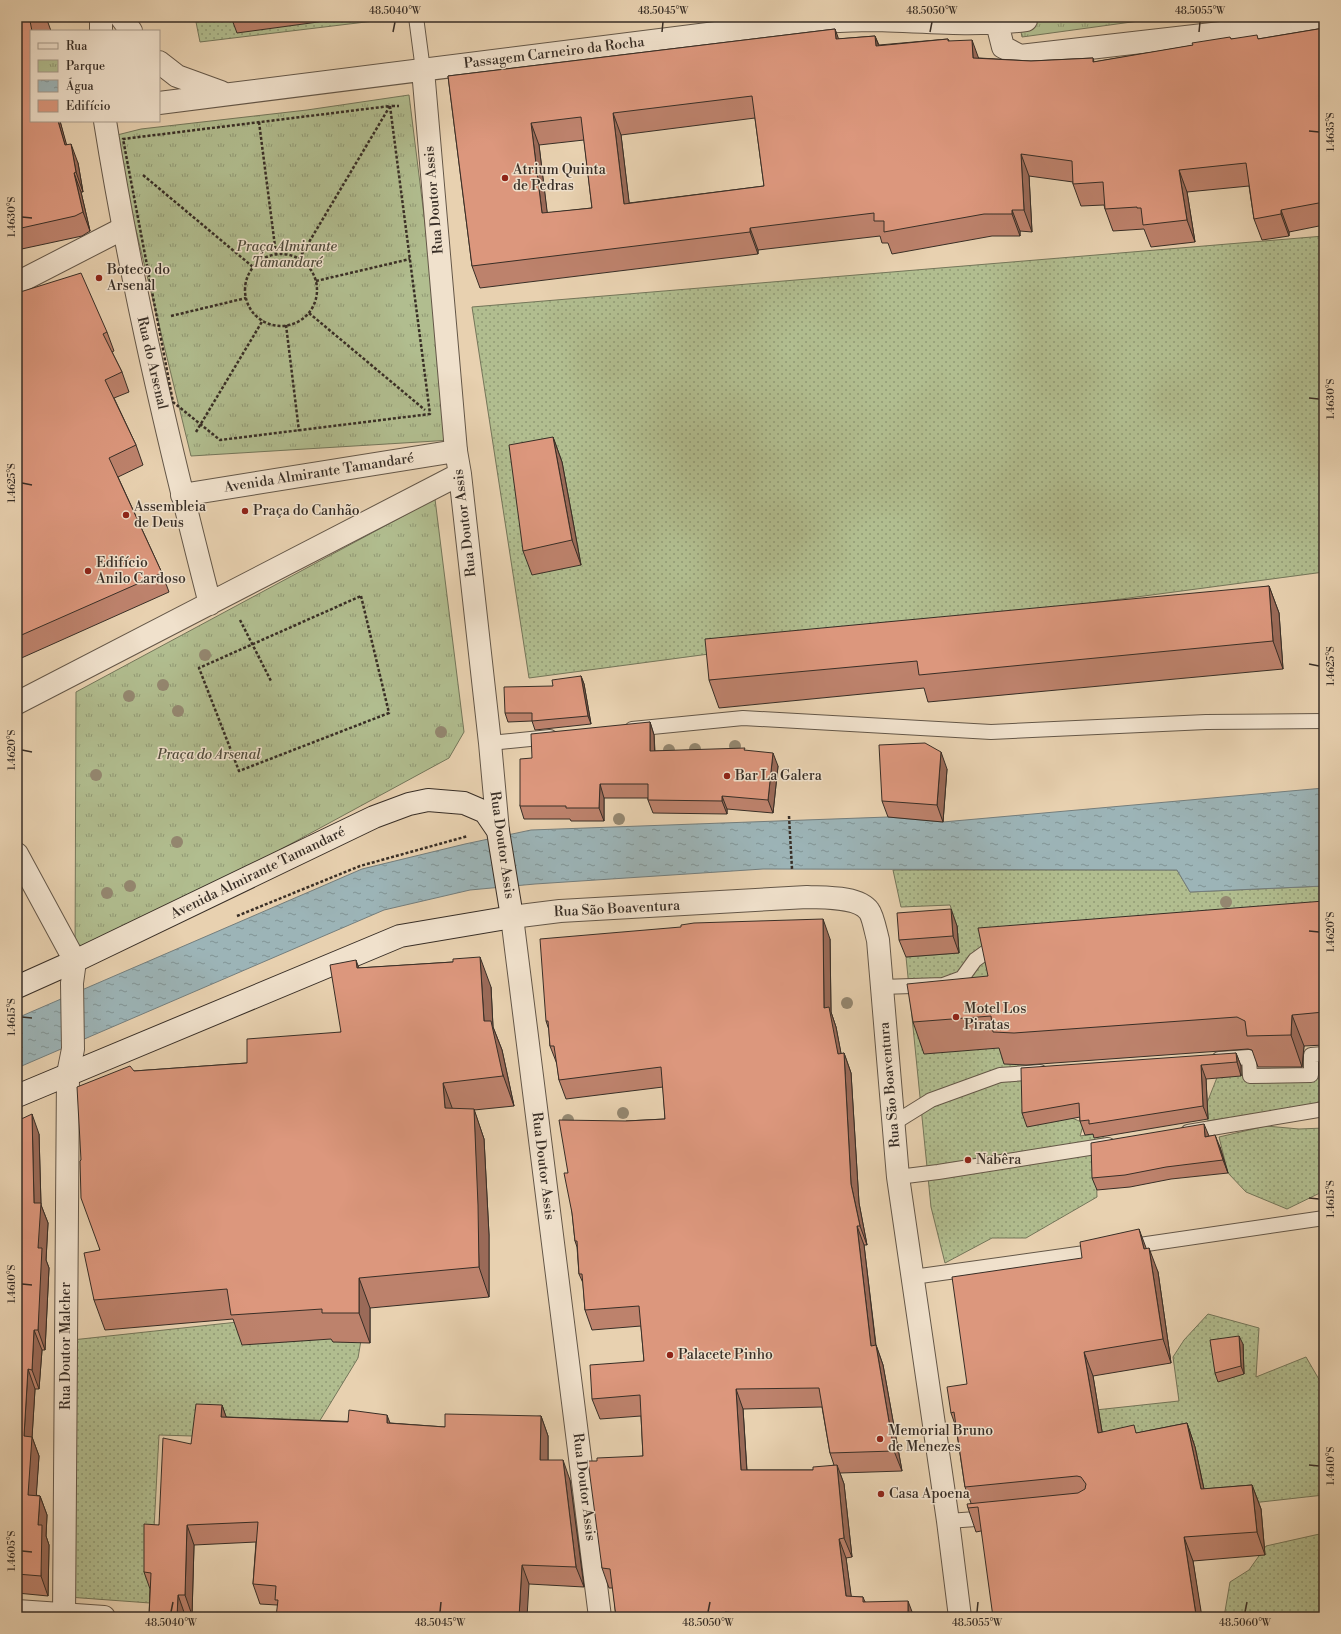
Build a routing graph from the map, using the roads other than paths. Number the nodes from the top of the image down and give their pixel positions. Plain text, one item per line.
1 (101, 17) edge
2 (121, 17) edge
3 (416, 17) edge
4 (1033, 19) edge
5 (1324, 21) edge
6 (997, 23) junction
7 (102, 30) edge
8 (130, 30) edge
9 (160, 63) edge
10 (423, 70) junction
11 (226, 94) junction
12 (160, 103) edge
13 (105, 122) edge
14 (122, 229) junction
15 (17, 283) edge
16 (455, 445) junction
17 (460, 474) junction
18 (182, 495) junction
19 (210, 604) junction
20 (17, 703) edge
21 (1324, 721) edge
22 (616, 731) edge
23 (560, 736) edge
24 (490, 744) junction
25 (498, 831) junction
26 (17, 854) edge
27 (512, 917) junction
28 (1016, 943) edge
29 (75, 961) junction
30 (17, 987) edge
31 (881, 987) junction
32 (1324, 1054) edge
33 (1202, 1060) edge
34 (1054, 1071) edge
35 (68, 1074) junction
36 (17, 1096) edge
37 (1324, 1109) edge
38 (894, 1123) junction
39 (1174, 1134) edge
40 (1119, 1143) edge
41 (898, 1177) junction
42 (1324, 1218) edge
43 (913, 1277) junction
44 (1000, 1517) edge
45 (948, 1521) junction
46 (17, 1611) edge
47 (64, 1616) edge
48 (104, 1617) edge
49 (600, 1617) edge
50 (960, 1617) edge

1 - 7 street
2 - 8 street
3 - 10 lane
4 - 6 street, Passagem Carneiro da Rocha
5 - 6 street
6 - 10 street, Passagem Carneiro da Rocha
9 - 11 street, Passagem Carneiro da Rocha
10 - 11 street, Passagem Carneiro da Rocha
10 - 16 street, Rua Doutor Assis
11 - 12 street, Passagem Carneiro da Rocha
13 - 14 street, Rua do Arsenal
14 - 15 street
14 - 18 street, Rua do Arsenal
16 - 17 street, Rua Doutor Assis
16 - 18 street, Avenida Almirante Tamandaré
17 - 19 street
17 - 24 street, Rua Doutor Assis
18 - 19 street, Rua do Arsenal
19 - 20 street
21 - 22 lane
23 - 24 lane
24 - 25 street, Rua Doutor Assis
25 - 27 street, Rua Doutor Assis
25 - 29 street, Avenida Almirante Tamandaré
26 - 29 street
27 - 31 street, Rua São Boaventura
27 - 35 street
27 - 49 street, Rua Doutor Assis
28 - 31 lane
29 - 30 street, Avenida Almirante Tamandaré
29 - 35 street, Rua Doutor Malcher
31 - 38 street, Rua São Boaventura
32 - 33 lane
34 - 38 lane
35 - 36 street
35 - 47 street, Rua Doutor Malcher
37 - 39 lane
38 - 41 street, Rua São Boaventura
40 - 41 lane
41 - 43 street, Rua São Boaventura
42 - 43 lane
43 - 45 street, Rua São Boaventura
44 - 45 lane
45 - 50 street, Rua São Boaventura
46 - 47 street
47 - 48 street

